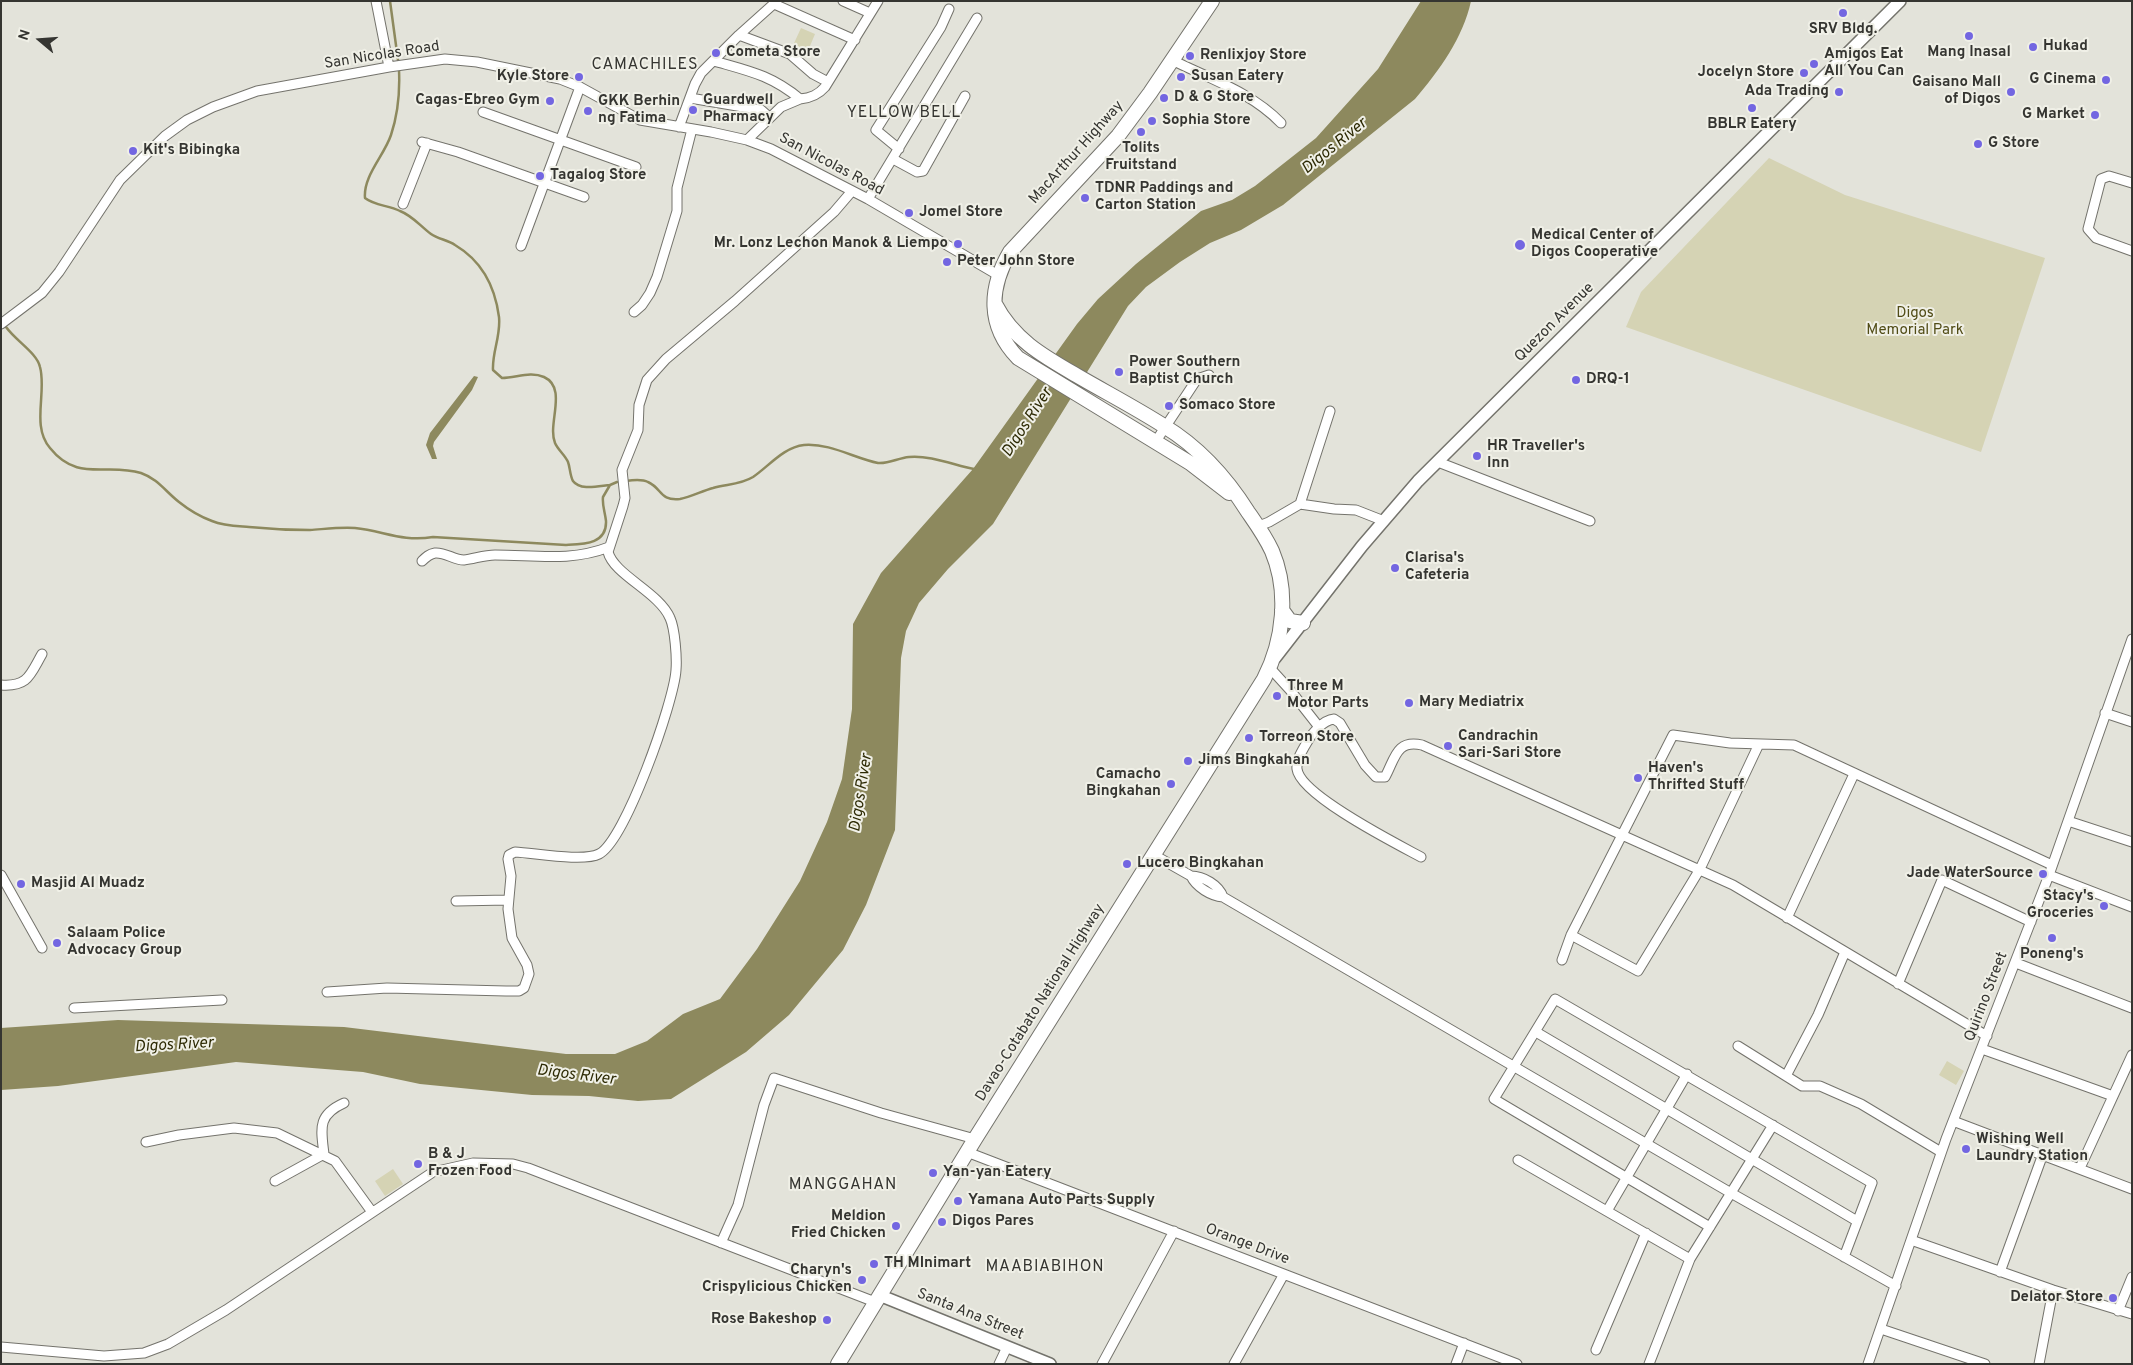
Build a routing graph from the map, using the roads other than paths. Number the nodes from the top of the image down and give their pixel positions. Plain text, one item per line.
1 (376, 1) edge
2 (843, 1) edge
3 (878, 1) edge
4 (1212, 1) edge
5 (1900, 1) edge
6 (775, 2) edge
7 (949, 9) dead end
8 (870, 13) junction
9 (977, 18) dead end
10 (739, 35) junction
11 (855, 40) junction
12 (1172, 60) junction
13 (714, 61) junction
14 (389, 67) junction
15 (828, 82) junction
16 (580, 87) junction
17 (965, 96) dead end
18 (690, 98) junction
19 (800, 99) junction
20 (483, 112) dead end
21 (769, 117) junction
22 (1280, 123) dead end
23 (679, 128) junction
24 (692, 129) junction
25 (560, 140) junction
26 (747, 140) junction
27 (899, 149) junction
28 (893, 159) junction
29 (636, 167) dead end
30 (545, 183) junction
31 (2132, 183) edge
32 (852, 191) junction
33 (584, 197) dead end
34 (868, 199) junction
35 (402, 204) dead end
36 (521, 246) dead end
37 (2132, 251) edge
38 (998, 275) junction
39 (995, 304) junction
40 (634, 312) dead end
41 (1, 324) edge
42 (1209, 375) dead end
43 (1330, 412) dead end
44 (1165, 427) junction
45 (1156, 441) junction
46 (1438, 462) junction
47 (1300, 504) junction
48 (1249, 512) junction
49 (1384, 521) junction
50 (1590, 521) dead end
51 (1259, 526) junction
52 (608, 547) junction
53 (422, 561) dead end
54 (1282, 610) junction
55 (1302, 623) junction
56 (2132, 639) edge
57 (42, 654) dead end
58 (2128, 658) edge
59 (1271, 665) junction
60 (1, 685) edge
61 (2105, 713) junction
62 (2132, 722) edge
63 (1319, 727) junction
64 (1759, 744) junction
65 (1854, 774) junction
66 (2068, 822) junction
67 (1624, 835) junction
68 (2132, 842) edge
69 (1154, 854) junction
70 (1421, 857) dead end
71 (2052, 865) junction
72 (1700, 869) junction
73 (1, 875) edge
74 (2049, 875) junction
75 (456, 900) dead end
76 (508, 900) junction
77 (2132, 907) edge
78 (1788, 918) junction
79 (2031, 922) junction
80 (1571, 935) junction
81 (42, 948) dead end
82 (1845, 952) junction
83 (1562, 960) dead end
84 (2016, 963) junction
85 (1898, 984) junction
86 (327, 992) dead end
87 (222, 1000) dead end
88 (74, 1008) dead end
89 (2132, 1008) edge
90 (1536, 1032) junction
91 (1987, 1036) junction
92 (1738, 1046) dead end
93 (1982, 1049) junction
94 (2132, 1055) edge
95 (1515, 1065) junction
96 (1687, 1074) junction
97 (1786, 1076) junction
98 (2113, 1096) junction
99 (344, 1103) dead end
100 (1668, 1108) junction
101 (1953, 1121) junction
102 (1773, 1124) junction
103 (975, 1139) junction
104 (146, 1142) dead end
105 (1647, 1143) junction
106 (967, 1152) junction
107 (1941, 1152) junction
108 (324, 1154) junction
109 (2043, 1154) junction
110 (1752, 1158) junction
111 (1518, 1160) dead end
112 (2080, 1168) junction
113 (1627, 1178) junction
114 (275, 1181) dead end
115 (2132, 1189) edge
116 (1731, 1193) junction
117 (1607, 1211) junction
118 (372, 1212) junction
119 (1857, 1221) junction
120 (1710, 1227) junction
121 (1174, 1231) junction
122 (1646, 1233) junction
123 (1911, 1240) junction
124 (721, 1243) junction
125 (1844, 1257) junction
126 (1690, 1259) junction
127 (2000, 1272) junction
128 (1284, 1274) junction
129 (2132, 1277) edge
130 (1896, 1286) junction
131 (2053, 1290) junction
132 (877, 1299) junction
133 (2118, 1310) junction
134 (2132, 1314) edge
135 (1881, 1329) junction
136 (1464, 1343) junction
137 (1, 1347) edge
138 (1007, 1347) junction
139 (1596, 1350) dead end
140 (838, 1364) edge
141 (998, 1364) edge
142 (1050, 1364) edge
143 (1102, 1364) edge
144 (1234, 1364) edge
145 (1456, 1364) edge
146 (1517, 1364) edge
147 (1649, 1364) edge
148 (1868, 1364) edge
149 (1985, 1364) edge
150 (2039, 1364) edge

1 - 14 street
2 - 8 street
3 - 8 street
4 - 12 highway, MacArthur Highway
5 - 46 main road, Quezon Avenue
6 - 10 street
6 - 11 street
7 - 27 street
8 - 11 street
9 - 27 street
10 - 13 street
10 - 15 street
11 - 15 street
12 - 22 street
12 - 38 highway, MacArthur Highway
13 - 18 street
13 - 19 street
14 - 16 street, San Nicolas Road
14 - 41 street, San Nicolas Road
15 - 19 street
16 - 23 street, San Nicolas Road
16 - 25 street
17 - 28 street
18 - 21 street
18 - 23 street
19 - 21 street
20 - 25 street
21 - 26 street
23 - 24 street, San Nicolas Road
24 - 26 street, San Nicolas Road
24 - 40 street
25 - 29 street
25 - 30 street
26 - 32 street, San Nicolas Road
27 - 28 street
28 - 34 street
30 - 33 street
30 - 35 street
30 - 36 street
31 - 37 street
32 - 34 street, San Nicolas Road
32 - 52 street
34 - 38 street, San Nicolas Road
38 - 39 highway, MacArthur Highway
39 - 44 highway, MacArthur Highway
39 - 45 highway, MacArthur Highway
42 - 44 street
43 - 47 street
44 - 45 street
44 - 48 highway, MacArthur Highway
45 - 48 highway, MacArthur Highway
46 - 49 main road, Quezon Avenue
46 - 50 street
47 - 49 street
47 - 51 street
48 - 51 highway, MacArthur Highway
49 - 55 main road, Quezon Avenue
51 - 54 highway, MacArthur Highway
52 - 53 street
52 - 76 street
54 - 55 highway
54 - 59 highway, MacArthur Highway
55 - 59 main road, Quezon Avenue
56 - 58 street, Quirino Street
57 - 60 street
58 - 61 street, Quirino Street
59 - 63 street
59 - 69 highway, Davao-Cotabato National Highway
61 - 62 street
61 - 66 street, Quirino Street
63 - 67 street
63 - 70 street
64 - 65 street
64 - 67 street
64 - 72 street
65 - 71 street
65 - 78 street
66 - 68 street
66 - 71 street, Quirino Street
67 - 72 street
67 - 80 street
69 - 95 street
69 - 103 highway, Davao-Cotabato National Highway
71 - 74 street, Quirino Street
72 - 78 street
72 - 80 street
73 - 81 street
74 - 77 street
74 - 79 street, Quirino Street
75 - 76 street
76 - 86 street
78 - 82 street
79 - 84 street, Quirino Street
79 - 85 street
80 - 83 street
82 - 85 street
82 - 97 street
84 - 89 street
84 - 91 street, Quirino Street
85 - 91 street
87 - 88 street
90 - 95 street
90 - 96 street
90 - 100 street
91 - 93 street, Quirino Street
92 - 97 street
93 - 98 street
93 - 101 street, Quirino Street
94 - 98 street
95 - 105 street
95 - 113 street
96 - 100 street
96 - 102 street
97 - 107 street
98 - 112 street
99 - 108 street
100 - 105 street
100 - 110 street
101 - 107 street, Quirino Street
101 - 109 street
102 - 110 street
102 - 119 street
103 - 106 highway, Davao-Cotabato National Highway
103 - 124 street
104 - 108 street
105 - 113 street
105 - 116 street
106 - 121 street, Orange Drive
106 - 132 highway, Davao-Cotabato National Highway
107 - 123 street, Quirino Street
108 - 114 street
108 - 118 street
109 - 112 street
109 - 127 street
110 - 116 street
110 - 119 street
111 - 117 street
112 - 115 street
113 - 117 street
113 - 120 street
116 - 120 street
116 - 125 street
117 - 122 street
118 - 124 street
118 - 137 street
119 - 125 street
120 - 126 street
121 - 128 street, Orange Drive
121 - 143 street
122 - 126 street
122 - 139 street
123 - 127 street
123 - 130 street, Quirino Street
124 - 132 street
125 - 130 street
126 - 147 street
127 - 131 street
128 - 136 street, Orange Drive
128 - 144 street
129 - 133 street
130 - 135 street, Quirino Street
131 - 133 street
131 - 150 street
132 - 138 main road, Santa Ana Street
132 - 140 highway, Davao-Cotabato National Highway
133 - 134 street
135 - 148 street, Quirino Street
135 - 149 street
136 - 145 street
136 - 146 street, Orange Drive
138 - 141 street
138 - 142 main road, Santa Ana Street

